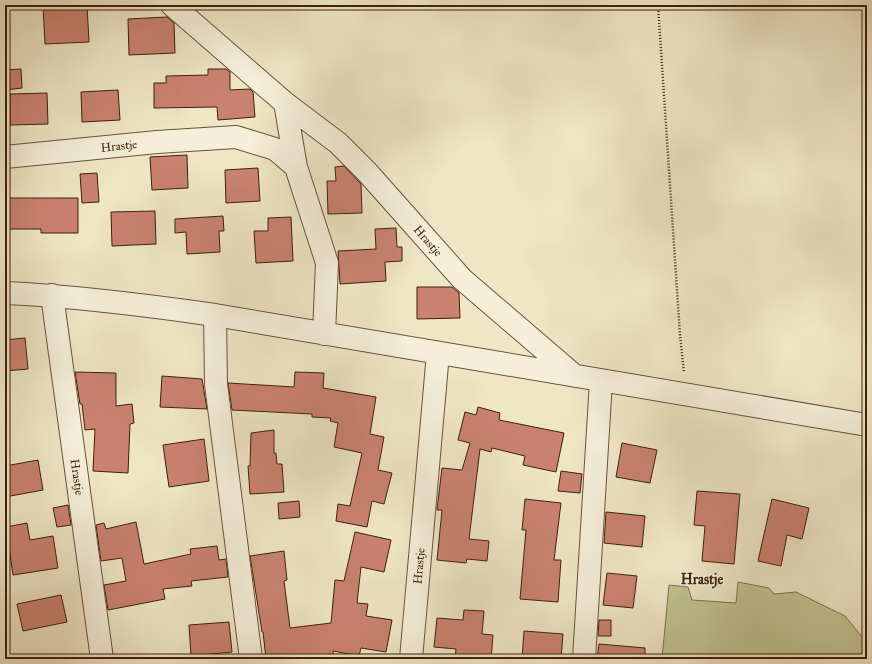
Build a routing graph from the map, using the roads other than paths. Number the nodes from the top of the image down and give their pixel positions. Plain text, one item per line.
1 (172, 5) edge
2 (285, 103) junction
3 (5, 157) edge
4 (296, 167) junction
5 (5, 293) edge
6 (52, 295) junction
7 (215, 315) junction
8 (324, 334) junction
9 (438, 353) junction
10 (575, 376) junction
11 (601, 381) junction
12 (867, 425) edge
13 (102, 659) edge
14 (251, 659) edge
15 (411, 659) edge
16 (584, 659) edge

1 - 2 street, Hrastje
2 - 4 street
2 - 10 street, Hrastje
3 - 4 street, Hrastje
4 - 8 street
5 - 6 street
6 - 7 street
6 - 13 street, Hrastje
7 - 8 street
7 - 14 street
8 - 9 street
9 - 10 street
9 - 15 street, Hrastje
10 - 11 street
11 - 12 street
11 - 16 street

